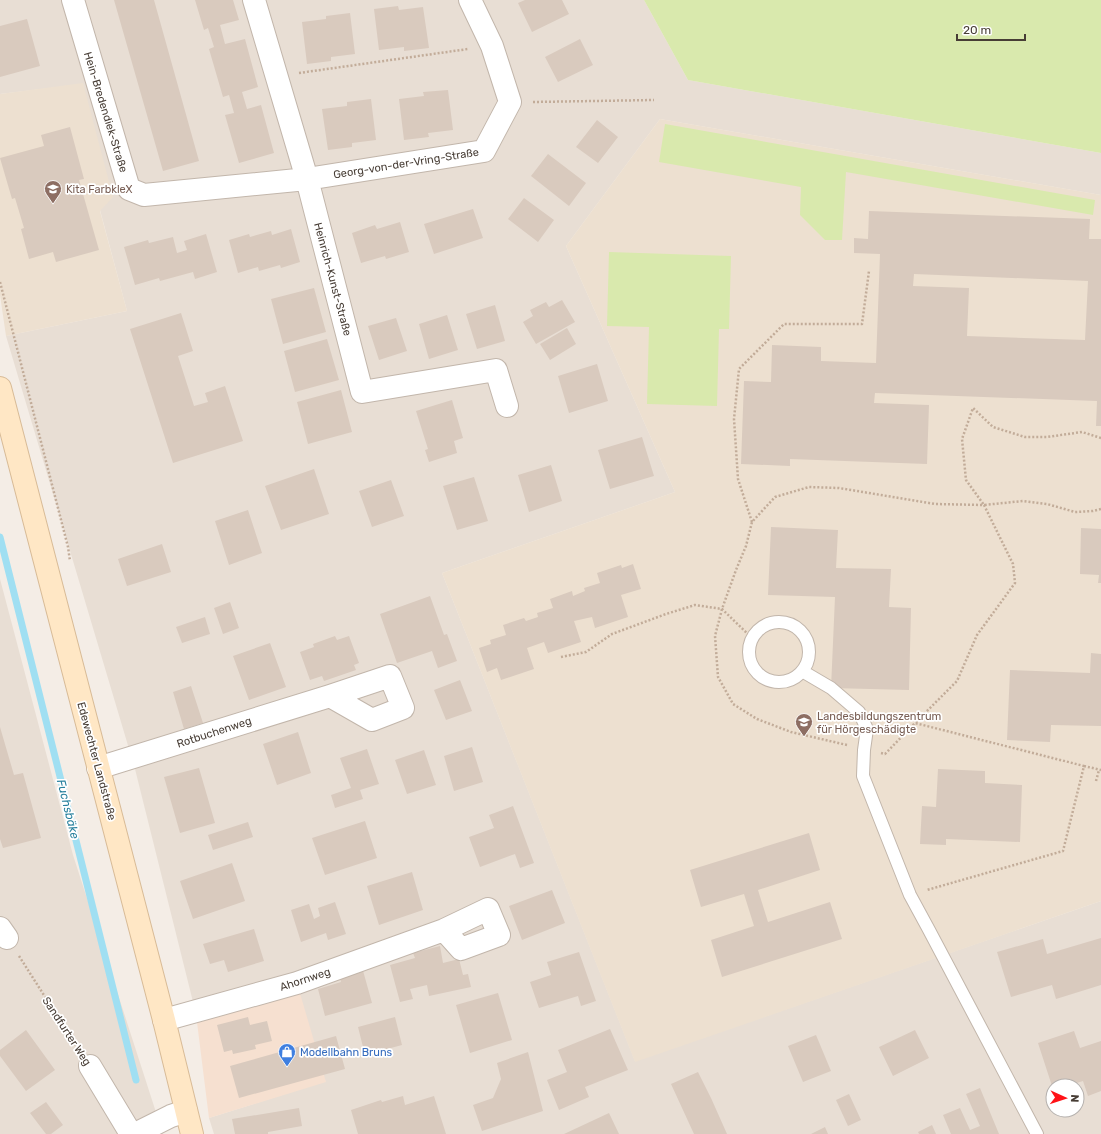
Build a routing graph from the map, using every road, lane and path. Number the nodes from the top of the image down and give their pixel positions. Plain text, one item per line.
1 (73, 0) edge
2 (254, 0) edge
3 (470, 0) edge
4 (492, 46) junction
5 (276, 76) junction
6 (654, 100) dead end
7 (510, 102) junction
8 (307, 179) junction
9 (869, 271) dead end
10 (0, 282) edge
11 (0, 388) edge
12 (507, 406) dead end
13 (1101, 438) edge
14 (984, 506) junction
15 (1101, 509) edge
16 (752, 522) junction
17 (70, 562) dead end
18 (722, 609) junction
19 (752, 638) junction
20 (561, 657) dead end
21 (802, 671) junction
22 (330, 696) dead end
23 (915, 723) junction
24 (864, 750) junction
25 (1084, 766) junction
26 (98, 768) junction
27 (1100, 770) edge
28 (1096, 781) dead end
29 (910, 895) junction
30 (444, 930) dead end
31 (4, 933) edge
32 (164, 1020) junction
33 (90, 1066) joint
34 (186, 1111) junction
35 (131, 1134) edge
36 (135, 1134) edge
37 (192, 1134) edge
38 (1036, 1134) edge

1 - 8 street, Hein-Bredendiek-Straße
2 - 5 street, Heinrich-Kunst-Straße
3 - 4 street
4 - 5 path
4 - 7 street
5 - 8 street, Heinrich-Kunst-Straße
6 - 7 path
7 - 8 street, Georg-von-der-Vring-Straße
8 - 12 street, Heinrich-Kunst-Straße
9 - 16 path
10 - 17 path
11 - 26 main road, Edewechter Landstraße
13 - 14 path
14 - 15 path
14 - 16 path
14 - 23 path
16 - 18 path
18 - 19 path
18 - 20 path
18 - 24 path
19 - 21 lane
19 - 21 lane
21 - 24 lane
22 - 26 street, Rotbuchenweg
23 - 24 path
23 - 25 path
24 - 29 lane
25 - 27 path
25 - 29 path
26 - 32 main road, Edewechter Landstraße
27 - 28 path
29 - 38 lane
30 - 32 street, Ahornweg
31 - 33 path, Sandfurter Weg
32 - 34 main road, Edewechter Landstraße
33 - 35 street, Sandfurter Weg
34 - 36 street
34 - 37 main road, Edewechter Landstraße

